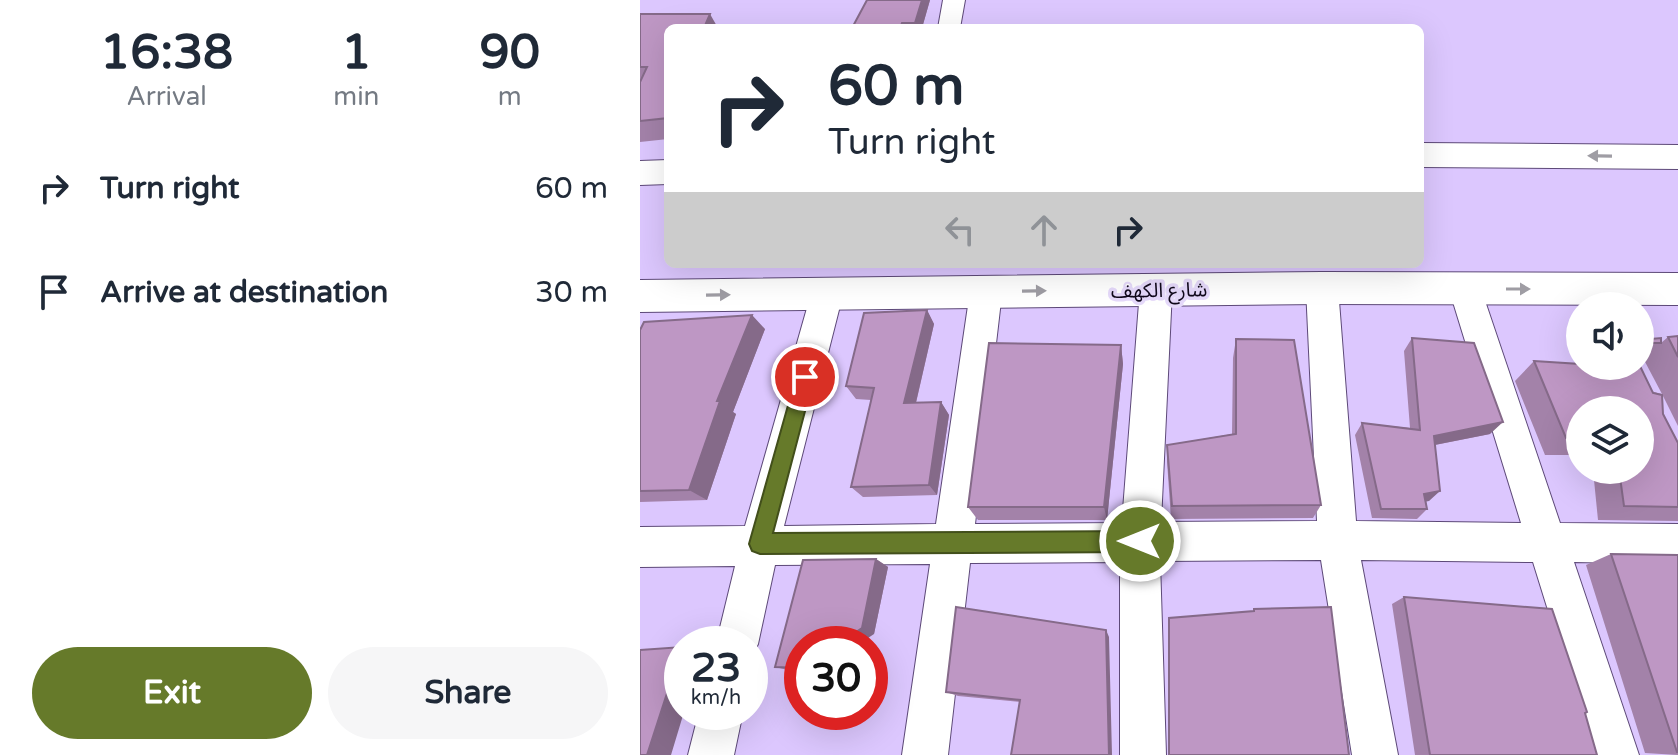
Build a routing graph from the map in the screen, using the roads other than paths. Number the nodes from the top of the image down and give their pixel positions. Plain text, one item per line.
1 (954, 0) edge
2 (950, 24) edge
3 (1424, 155) edge
4 (1678, 157) edge
5 (664, 172) edge
6 (640, 173) edge
7 (1204, 268) edge
8 (1335, 276) edge
9 (1465, 289) junction
10 (1678, 289) edge
11 (1165, 290) junction
12 (986, 292) junction
13 (1650, 292) edge
14 (827, 294) junction
15 (640, 296) edge
16 (1566, 296) edge
17 (1338, 540) junction
18 (1140, 541) junction
19 (953, 542) junction
20 (1545, 542) junction
21 (760, 544) junction
22 (1678, 544) edge
23 (640, 547) edge
24 (741, 626) edge
25 (717, 730) edge
26 (711, 755) edge
27 (925, 755) edge
28 (1143, 755) edge
29 (1375, 755) edge
30 (1616, 755) edge

1 - 2 street
4 -> 3 main road
5 - 6 main road
7 - 11 main road
8 - 9 main road, شارع الكهف
8 - 11 main road, شارع الكهف
8 - 17 street
9 -> 16 main road, شارع الكهف
9 - 20 street
10 - 13 main road, شارع الكهف
12 -> 11 main road, شارع الكهف
11 - 18 street
12 - 14 main road, شارع الكهف
12 - 19 street
15 -> 14 main road, شارع الكهف
14 - 21 street
17 - 18 street
17 - 20 street
17 - 29 street
18 - 19 street
18 - 28 street
19 - 21 street
19 - 27 street
20 - 22 street
20 - 30 street
21 - 23 street
21 - 24 street
25 - 26 street

